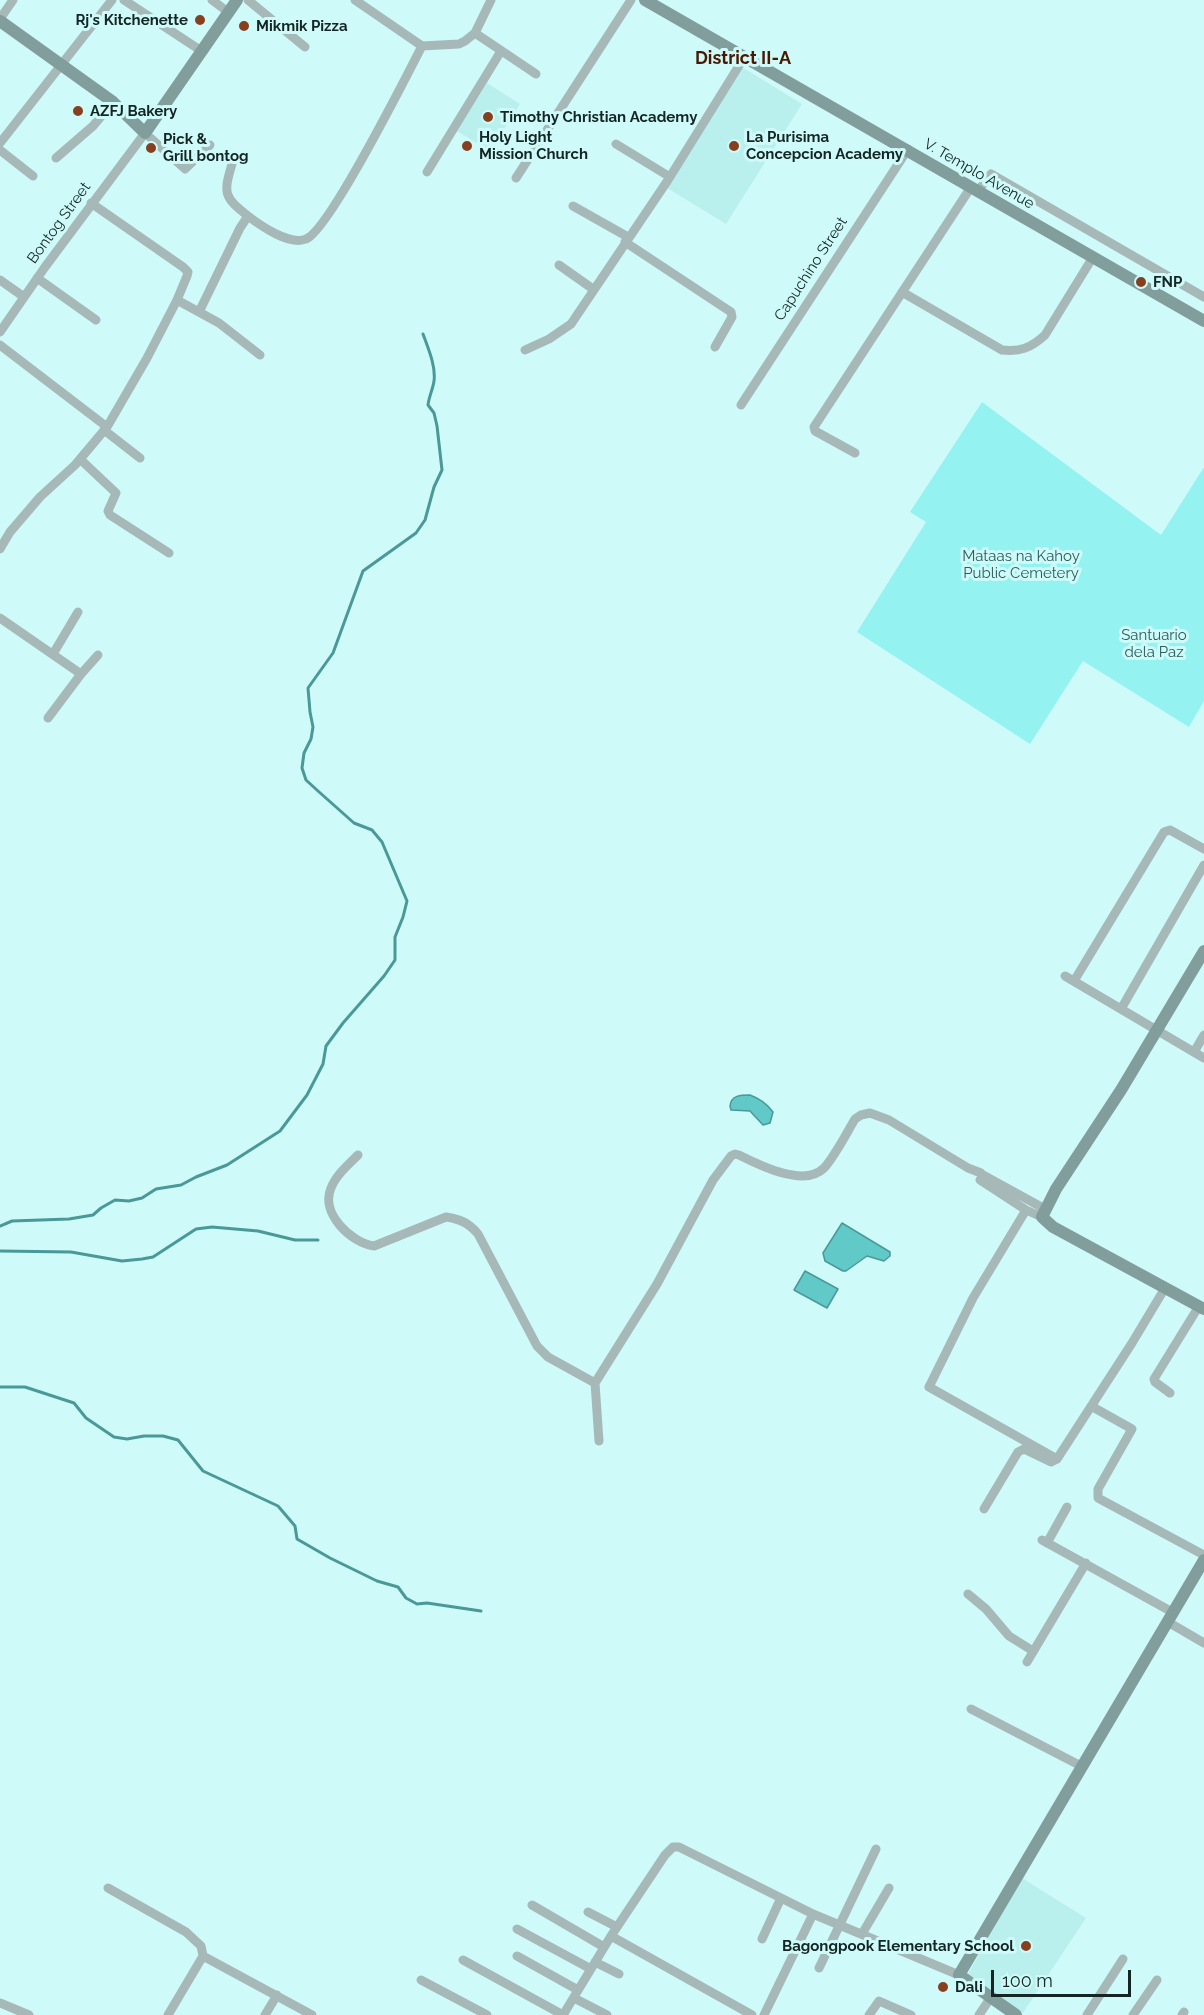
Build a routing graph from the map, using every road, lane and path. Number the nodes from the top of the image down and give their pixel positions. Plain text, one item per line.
1 (13, 0) edge
2 (112, 0) edge
3 (124, 0) edge
4 (212, 0) edge
5 (237, 0) edge
6 (248, 0) edge
7 (355, 0) edge
8 (491, 0) edge
9 (631, 0) edge
10 (645, 0) edge
11 (228, 12) junction
12 (0, 20) edge
13 (475, 33) junction
14 (422, 46) junction
15 (305, 47) dead end
16 (200, 50) junction
17 (501, 51) junction
18 (745, 56) junction
19 (61, 66) junction
20 (536, 74) dead end
21 (113, 102) junction
22 (145, 132) junction
23 (0, 143) edge
24 (616, 144) dead end
25 (210, 145) dead end
26 (908, 149) junction
27 (0, 150) edge
28 (56, 158) dead end
29 (232, 164) dead end
30 (427, 172) dead end
31 (33, 176) dead end
32 (670, 177) junction
33 (516, 178) dead end
34 (974, 189) junction
35 (91, 203) junction
36 (573, 206) dead end
37 (248, 216) junction
38 (627, 239) junction
39 (1093, 257) junction
40 (558, 265) dead end
41 (37, 278) junction
42 (0, 280) edge
43 (593, 289) junction
44 (902, 292) junction
45 (24, 297) junction
46 (1204, 297) edge
47 (177, 300) junction
48 (199, 312) junction
49 (96, 320) dead end
50 (1204, 321) edge
51 (0, 332) edge
52 (0, 345) edge
53 (715, 347) dead end
54 (525, 351) dead end
55 (260, 355) dead end
56 (741, 405) dead end
57 (106, 429) junction
58 (855, 453) dead end
59 (140, 458) dead end
60 (81, 459) junction
61 (0, 549) edge
62 (169, 553) dead end
63 (78, 612) dead end
64 (0, 618) edge
65 (53, 654) junction
66 (98, 655) dead end
67 (81, 674) junction
68 (48, 718) dead end
69 (1204, 849) edge
70 (1204, 864) edge
71 (1204, 951) edge
72 (1121, 1009) junction
73 (1157, 1030) junction
74 (1204, 1035) edge
75 (1194, 1052) junction
76 (1204, 1058) edge
77 (358, 1155) dead end
78 (980, 1177) junction
79 (1026, 1210) junction
80 (1043, 1213) junction
81 (1165, 1288) junction
82 (1202, 1307) edge
83 (595, 1383) junction
84 (1170, 1393) dead end
85 (1091, 1406) junction
86 (599, 1441) dead end
87 (1057, 1459) junction
88 (1067, 1507) dead end
89 (984, 1509) dead end
90 (1204, 1555) edge
91 (1204, 1560) edge
92 (1086, 1563) junction
93 (968, 1594) dead end
94 (1171, 1617) junction
95 (1204, 1643) edge
96 (1033, 1651) junction
97 (1027, 1662) dead end
98 (971, 1709) dead end
99 (1083, 1767) junction
100 (876, 1849) dead end
101 (108, 1888) dead end
102 (889, 1888) dead end
103 (781, 1898) junction
104 (532, 1905) dead end
105 (588, 1912) dead end
106 (813, 1914) junction
107 (839, 1925) junction
108 (617, 1927) junction
109 (517, 1929) dead end
110 (862, 1934) junction
111 (611, 1936) junction
112 (762, 1939) dead end
113 (604, 1947) junction
114 (203, 1956) junction
115 (518, 1956) dead end
116 (1123, 1959) dead end
117 (463, 1960) dead end
118 (593, 1965) junction
119 (819, 1968) dead end
120 (619, 1974) dead end
121 (960, 1975) junction
122 (421, 1980) dead end
123 (1157, 1980) dead end
124 (576, 1994) junction
125 (277, 1995) junction
126 (991, 1997) junction
127 (0, 2003) edge
128 (29, 2015) edge
129 (168, 2015) edge
130 (265, 2015) edge
131 (312, 2015) edge
132 (487, 2015) edge
133 (607, 2015) edge
134 (752, 2015) edge
135 (764, 2015) edge
136 (869, 2015) edge
137 (910, 2015) edge
138 (980, 2015) edge
139 (1016, 2015) edge
140 (1087, 2015) edge
141 (1133, 2015) edge

1 - 12 street
2 - 19 street
3 - 16 street
4 - 11 street
5 - 11 street
6 - 15 street
7 - 14 street
8 - 13 street
9 - 33 street
10 - 18 street, V. Templo Avenue
11 - 16 street
12 - 19 street
13 - 14 street
13 - 17 street
14 - 37 street
16 - 22 street
17 - 20 street
17 - 30 street
18 - 26 street, V. Templo Avenue
18 - 32 street
19 - 21 street
19 - 23 street
21 - 22 street
21 - 28 street
22 - 25 street
22 - 35 street, Bontog Street
24 - 32 street
26 - 34 street, V. Templo Avenue
26 - 56 street, Capuchino Street
27 - 31 street
29 - 37 street
32 - 38 street
34 - 39 street, V. Templo Avenue
34 - 44 street
34 - 46 street
35 - 41 street, Bontog Street
35 - 47 street
36 - 38 street
37 - 48 street
38 - 43 street
38 - 53 street
39 - 44 street
39 - 50 street, V. Templo Avenue
40 - 43 street
41 - 45 street, Bontog Street
41 - 49 street
42 - 45 street
43 - 54 street
44 - 58 street
45 - 51 street, Bontog Street
47 - 48 street
47 - 57 street
48 - 55 street
52 - 57 street
57 - 59 street
57 - 60 street
60 - 61 street
60 - 62 street
63 - 65 street
64 - 65 street
65 - 67 street
66 - 67 street
67 - 68 street
69 - 72 street
70 - 72 street
71 - 73 street
72 - 73 street
73 - 75 street
73 - 80 street
74 - 75 street
75 - 76 street
77 - 83 street
78 - 79 street
78 - 80 street
78 - 83 street
79 - 80 street
79 - 87 street
80 - 81 street
81 - 82 street
81 - 85 street
82 - 84 street
83 - 86 street
85 - 87 street
85 - 90 street
87 - 89 street
88 - 92 street
91 - 94 street
92 - 94 street
92 - 96 street
93 - 96 street
94 - 95 street
94 - 99 street
96 - 97 street
98 - 99 street
99 - 121 street
100 - 107 street
101 - 114 street
102 - 110 street
103 - 106 street
103 - 108 street
103 - 112 street
104 - 113 street
105 - 108 street
106 - 107 street
106 - 135 street
107 - 110 street
107 - 119 street
108 - 111 street
109 - 118 street
110 - 121 street
111 - 113 street
111 - 134 street
113 - 118 street
114 - 125 street
114 - 129 street
115 - 124 street
116 - 140 street
117 - 124 street
118 - 120 street
118 - 124 street
121 - 126 street
122 - 132 street
123 - 141 street
124 - 133 street
125 - 130 street
125 - 131 street
126 - 138 street
126 - 139 street
127 - 128 street
136 - 137 street

